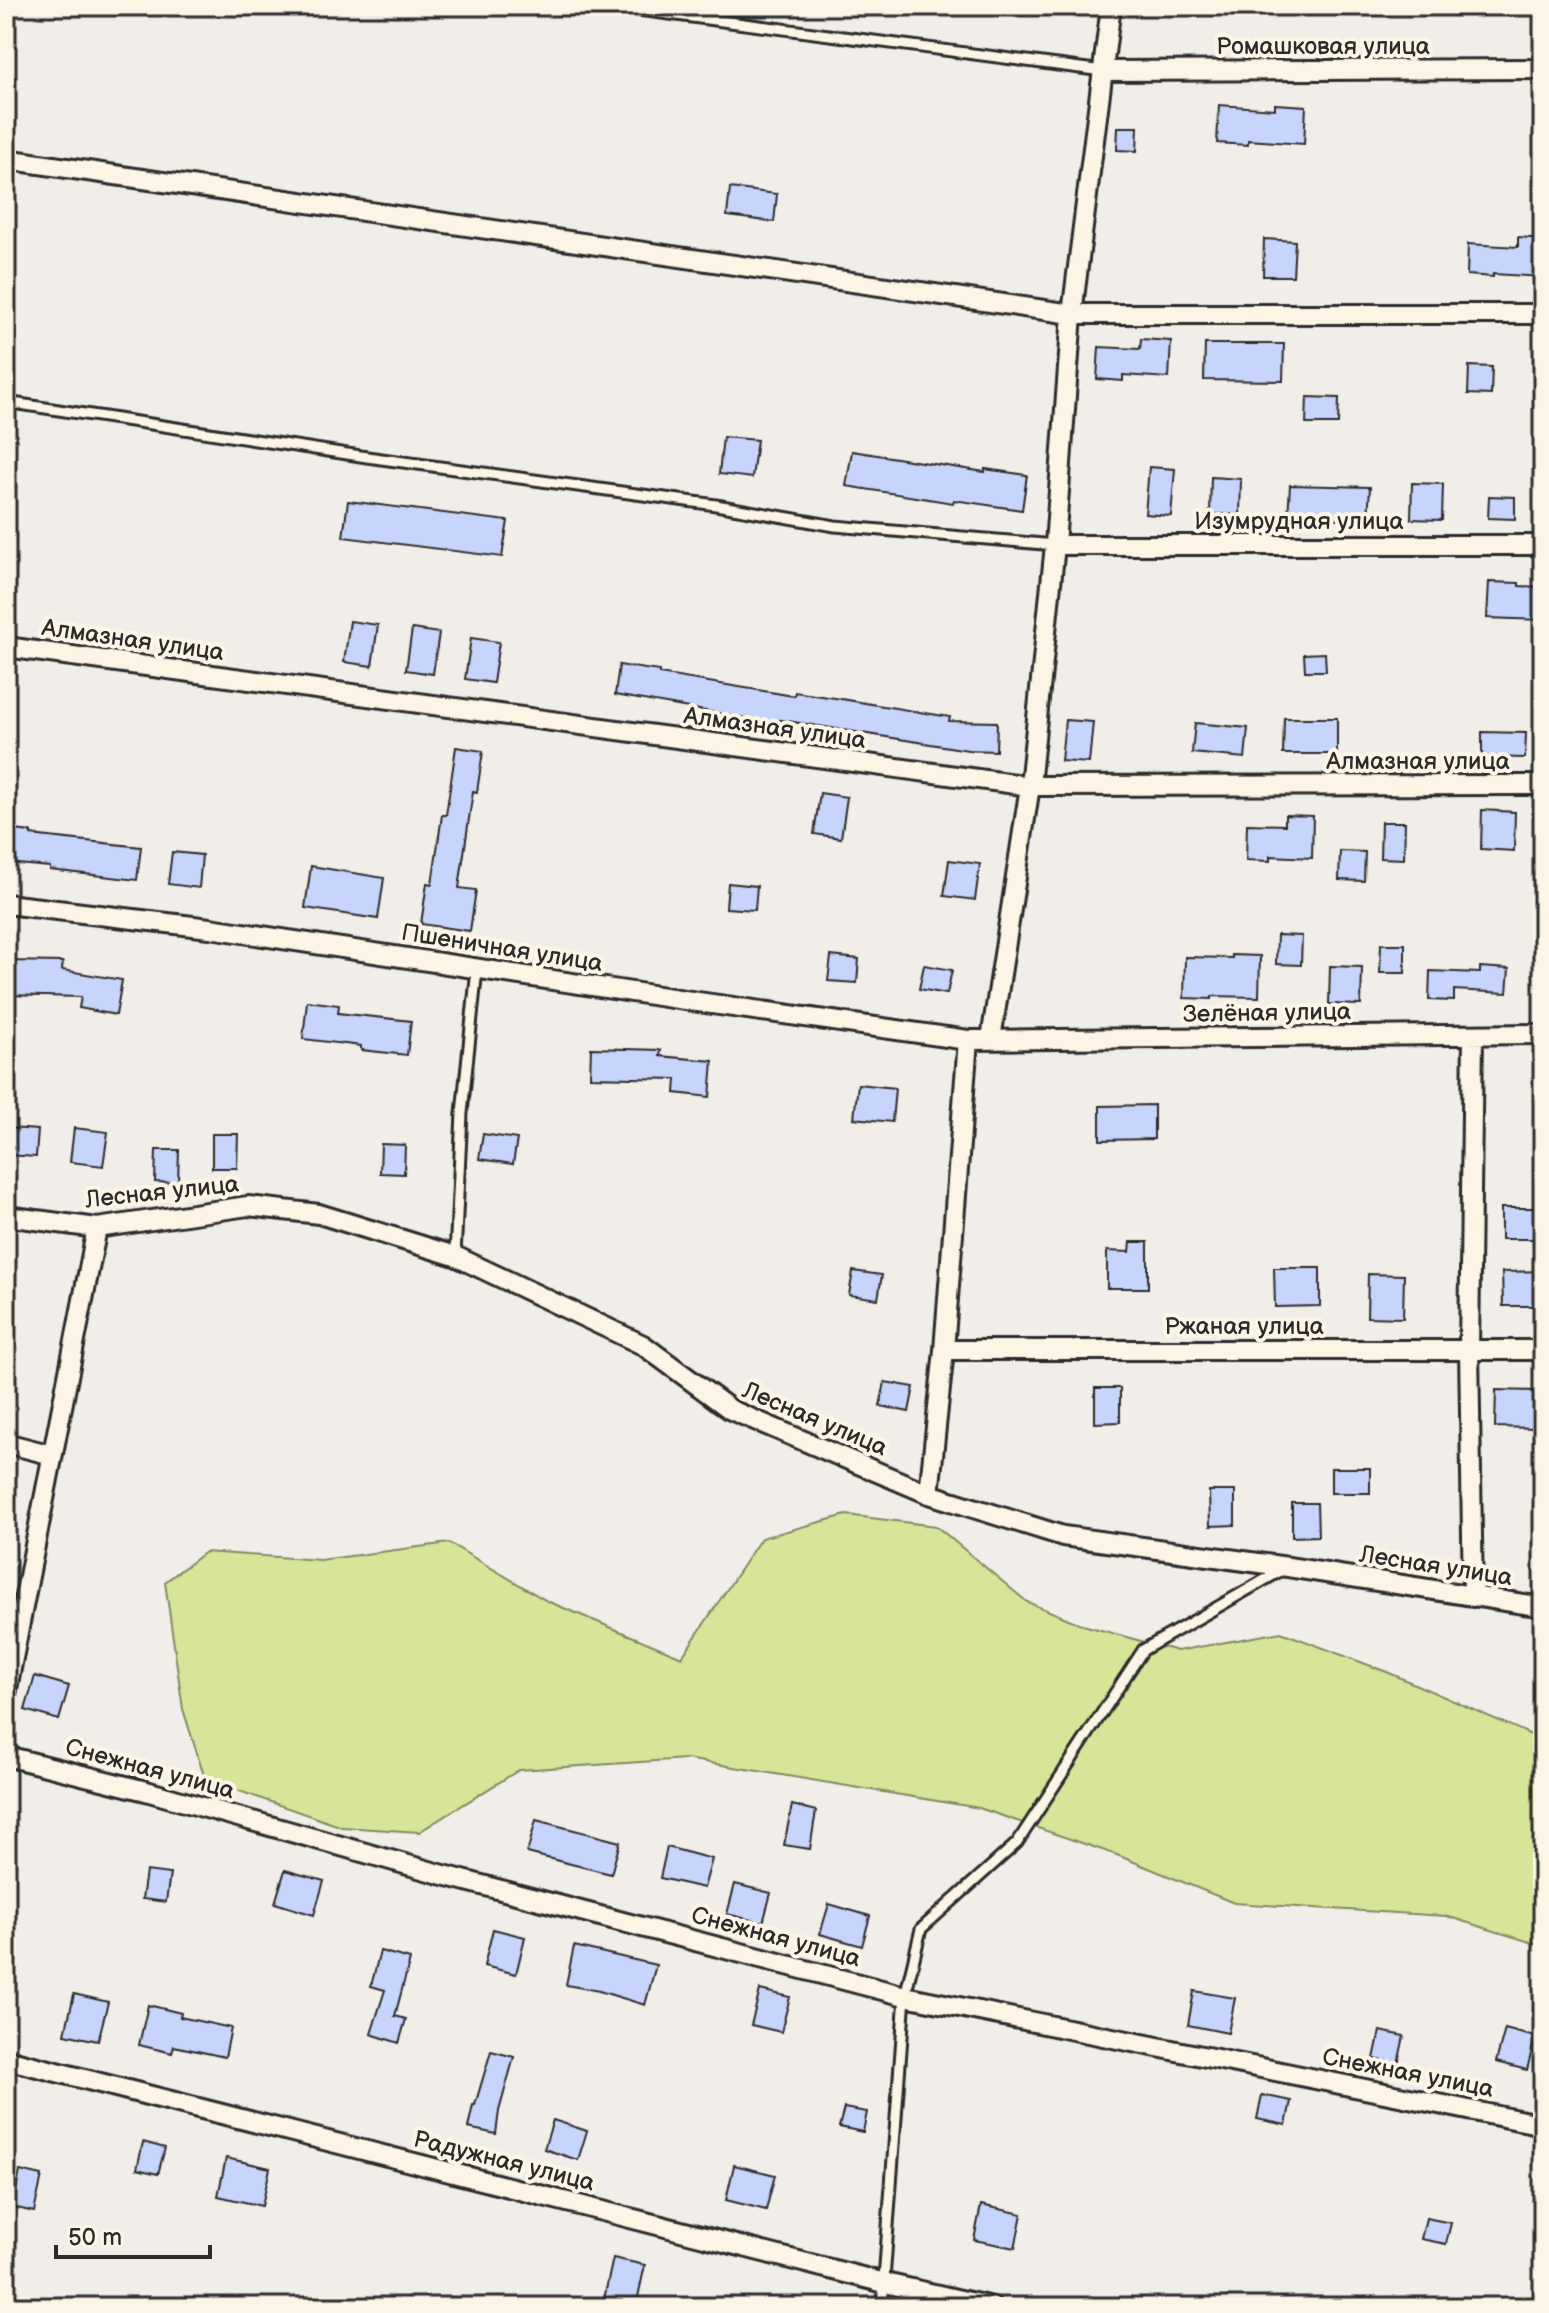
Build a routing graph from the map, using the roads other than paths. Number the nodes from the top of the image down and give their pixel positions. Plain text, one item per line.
1 (608, 6) edge
2 (1111, 6) edge
3 (1543, 69) edge
4 (1103, 71) junction
5 (12, 160) dead end
6 (1072, 314) junction
7 (1543, 314) edge
8 (6, 402) edge
9 (1055, 545) junction
10 (1543, 545) edge
11 (6, 647) edge
12 (1543, 785) edge
13 (1030, 786) junction
14 (6, 904) edge
15 (477, 969) junction
16 (1543, 1034) edge
17 (1473, 1035) junction
18 (991, 1039) junction
19 (968, 1040) junction
20 (6, 1216) edge
21 (97, 1228) junction
22 (455, 1256) junction
23 (944, 1350) junction
24 (1469, 1350) junction
25 (1543, 1350) edge
26 (6, 1443) edge
27 (52, 1455) junction
28 (929, 1494) junction
29 (1288, 1567) junction
30 (1473, 1597) junction
31 (1543, 1607) edge
32 (6, 1694) edge
33 (6, 1756) edge
34 (905, 1996) junction
35 (6, 2059) edge
36 (1543, 2125) edge
37 (885, 2283) junction
38 (882, 2307) edge
39 (992, 2307) edge

1 - 4 lane
2 - 4 street
3 - 4 street, Ромашковая улица
4 - 6 street
5 - 6 street
6 - 7 street
6 - 9 street
8 - 9 lane
9 - 10 street, Изумрудная улица
9 - 13 street
11 - 13 street, Алмазная улица
12 - 13 street, Алмазная улица
13 - 18 street
14 - 15 street, Пшеничная улица
15 - 19 street, Пшеничная улица
15 - 22 lane
16 - 17 street, Зелёная улица
17 - 18 street, Зелёная улица
17 - 24 street
18 - 19 street, Пшеничная улица
19 - 23 street
20 - 21 street, Лесная улица
21 - 22 street, Лесная улица
21 - 27 street
22 - 28 street, Лесная улица
23 - 24 street, Ржаная улица
23 - 28 street
24 - 25 street, Ржаная улица
24 - 30 street
26 - 27 street
27 - 32 street
28 - 29 street, Лесная улица
29 - 30 street, Лесная улица
29 - 34 lane
30 - 31 street, Лесная улица
33 - 34 street, Снежная улица
34 - 36 street, Снежная улица
34 - 37 lane
35 - 37 street, Радужная улица
37 - 38 lane
37 - 39 street, Радужная улица

